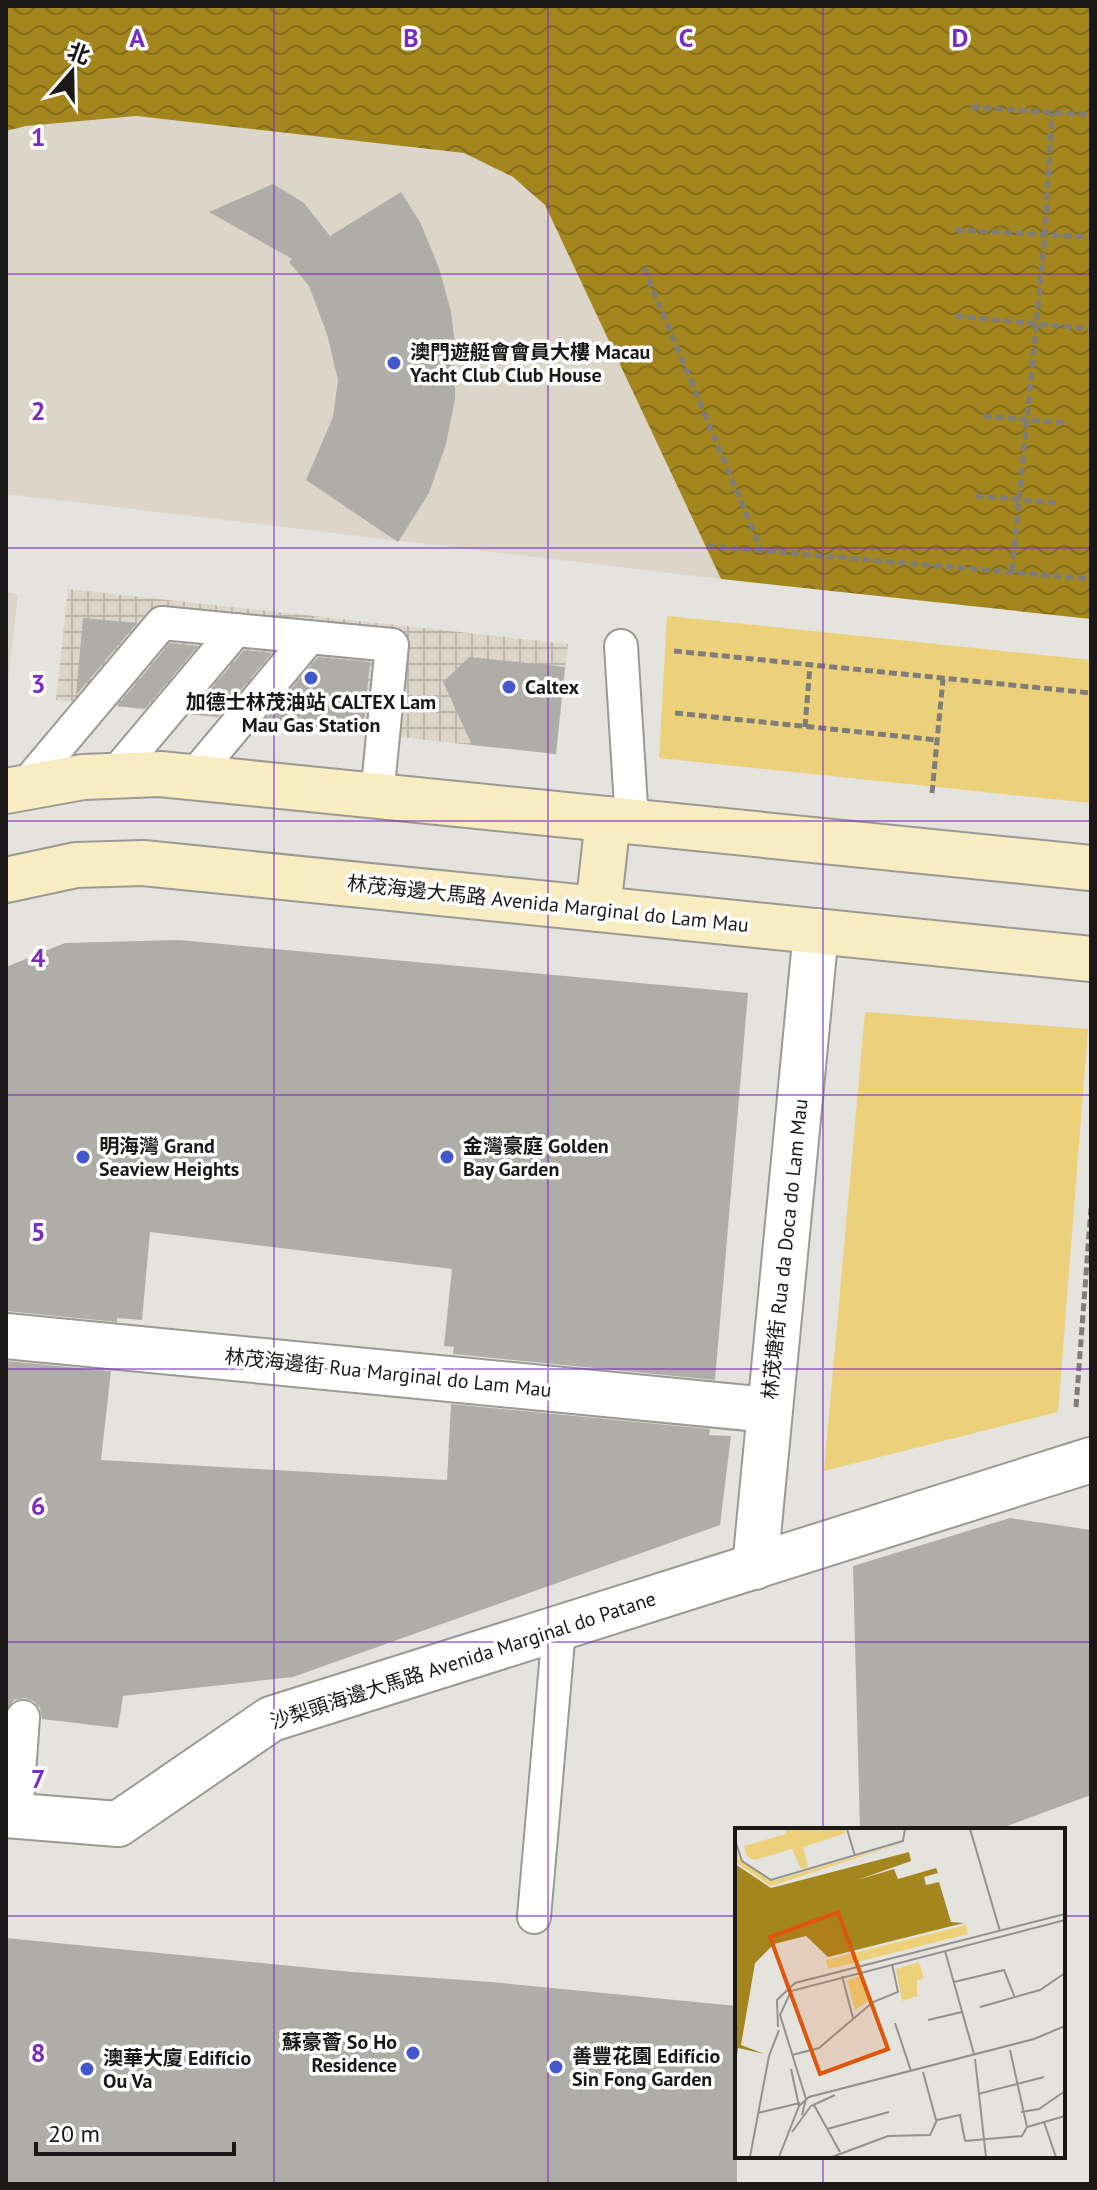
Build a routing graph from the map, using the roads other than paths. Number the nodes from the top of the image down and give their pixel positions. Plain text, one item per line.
1 (236, 630) junction
2 (309, 638) junction
3 (621, 646) road end
4 (114, 775) junction
5 (192, 778) junction
6 (15, 789) edge
7 (377, 796) junction
8 (620, 820) junction
9 (1091, 868) edge
10 (6, 880) edge
11 (598, 909) junction
12 (816, 931) junction
13 (1091, 959) edge
14 (6, 1336) edge
15 (769, 1410) junction
16 (1081, 1463) edge
17 (755, 1567) junction
18 (559, 1629) junction
19 (23, 1717) dead end
20 (11, 1816) edge
21 (534, 1917) dead end

1 - 2 lane
1 - 4 lane
1 - 6 lane
2 - 5 lane
2 - 7 lane
3 - 8 lane
4 - 5 main road
4 - 6 main road
5 - 7 main road
7 - 8 main road
8 - 9 main road
8 - 11 main road
10 - 11 main road, 林茂海邊大馬路 Avenida Marginal do Lam Mau
11 - 12 main road, 林茂海邊大馬路 Avenida Marginal do Lam Mau
12 - 13 main road, 林茂海邊大馬路 Avenida Marginal do Lam Mau
12 - 15 street, 林茂塘街 Rua da Doca do Lam Mau
14 - 15 street, 林茂海邊街 Rua Marginal do Lam Mau
15 - 17 street, 林茂塘街 Rua da Doca do Lam Mau
16 - 17 street
17 - 18 street, 沙梨頭海邊大馬路 Avenida Marginal do Patane
18 - 20 street, 沙梨頭海邊大馬路 Avenida Marginal do Patane
18 - 21 lane
19 - 20 lane

